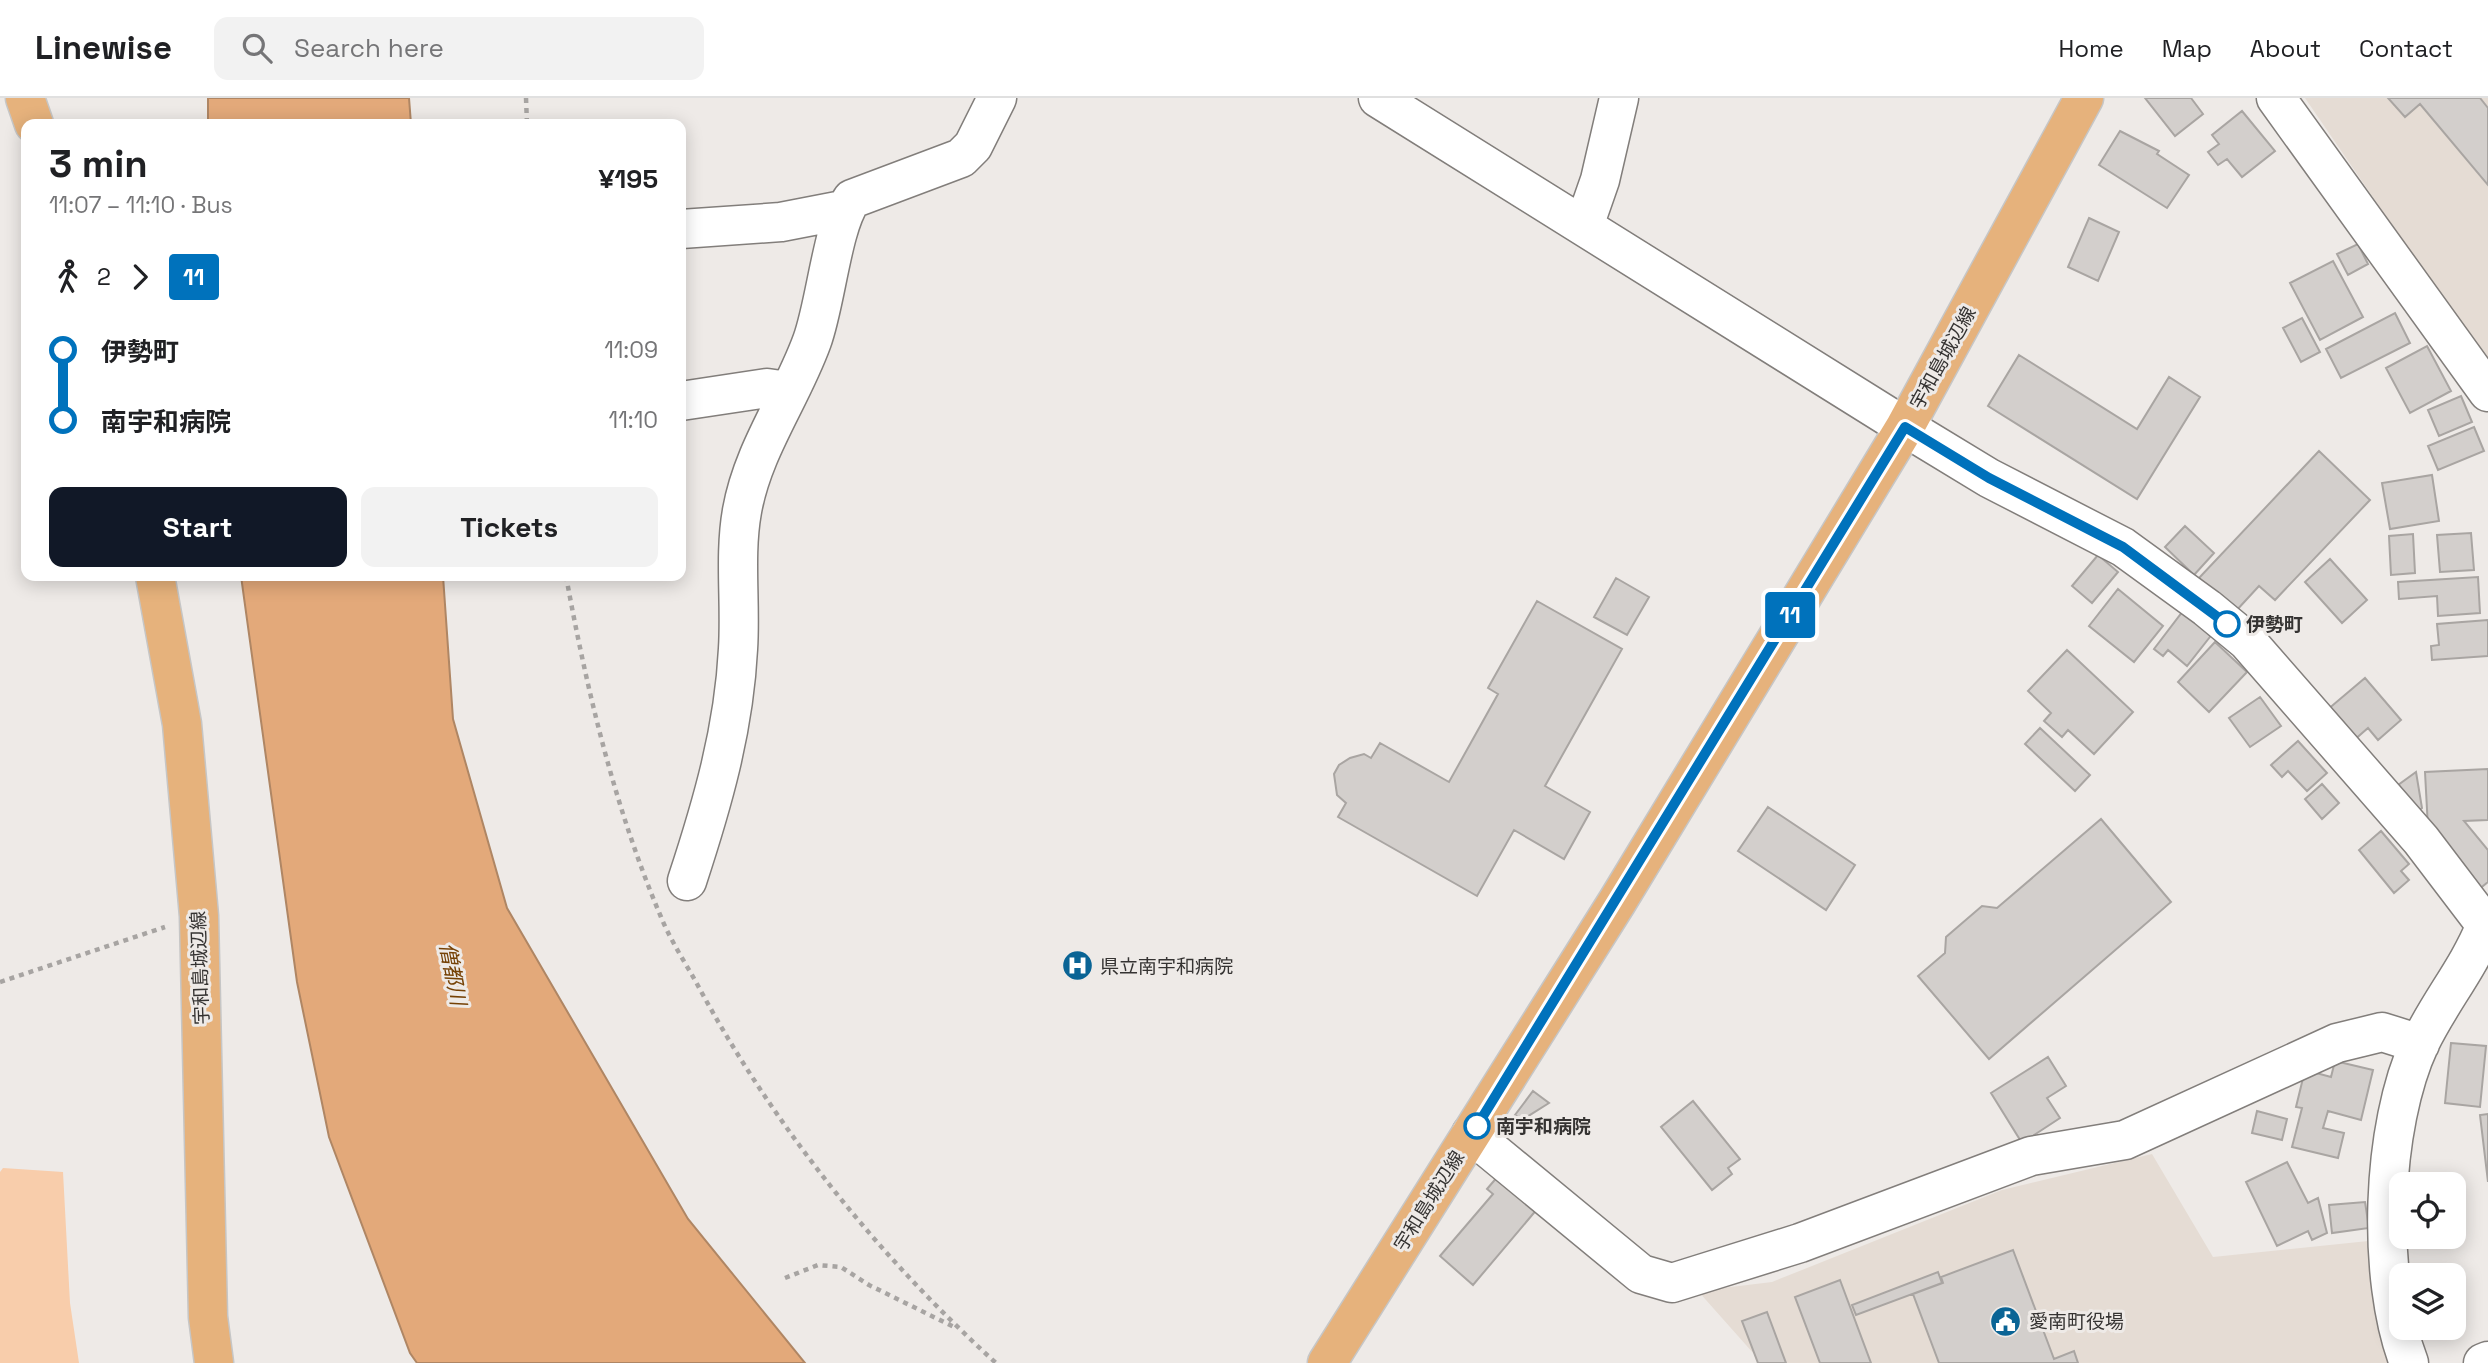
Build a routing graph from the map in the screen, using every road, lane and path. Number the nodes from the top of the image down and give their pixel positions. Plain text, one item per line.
1 (26, 98) edge
2 (526, 98) edge
3 (997, 98) edge
4 (1378, 98) edge
5 (1619, 98) edge
6 (2084, 98) edge
7 (2276, 98) edge
8 (32, 119) edge
9 (527, 119) edge
10 (844, 210) junction
11 (1584, 226) junction
12 (686, 229) edge
13 (788, 391) junction
14 (2488, 392) edge
15 (686, 400) edge
16 (1905, 427) junction
17 (156, 581) edge
18 (567, 581) edge
19 (687, 881) dead end
20 (199, 916) junction
21 (2486, 928) edge
22 (0, 982) edge
23 (2420, 1044) junction
24 (1471, 1135) junction
25 (785, 1278) dead end
26 (960, 1330) junction
27 (2488, 1361) edge
28 (214, 1363) edge
29 (996, 1363) edge
30 (1327, 1363) edge
31 (2409, 1363) edge
32 (2483, 1363) edge

1 - 8 main road
2 - 9 path
3 - 10 street
4 - 11 street
5 - 11 street
6 - 16 main road, 宇和島城辺線
7 - 14 street
10 - 12 street
10 - 13 street
11 - 16 street
13 - 15 street
13 - 19 street
16 - 21 street
16 - 24 main road, 宇和島城辺線
17 - 20 main road, 宇和島城辺線
18 - 26 path
20 - 22 path
20 - 28 main road, 宇和島城辺線
21 - 23 street
23 - 24 street
23 - 31 street
24 - 30 main road, 宇和島城辺線
25 - 26 path
26 - 29 path
27 - 32 street

